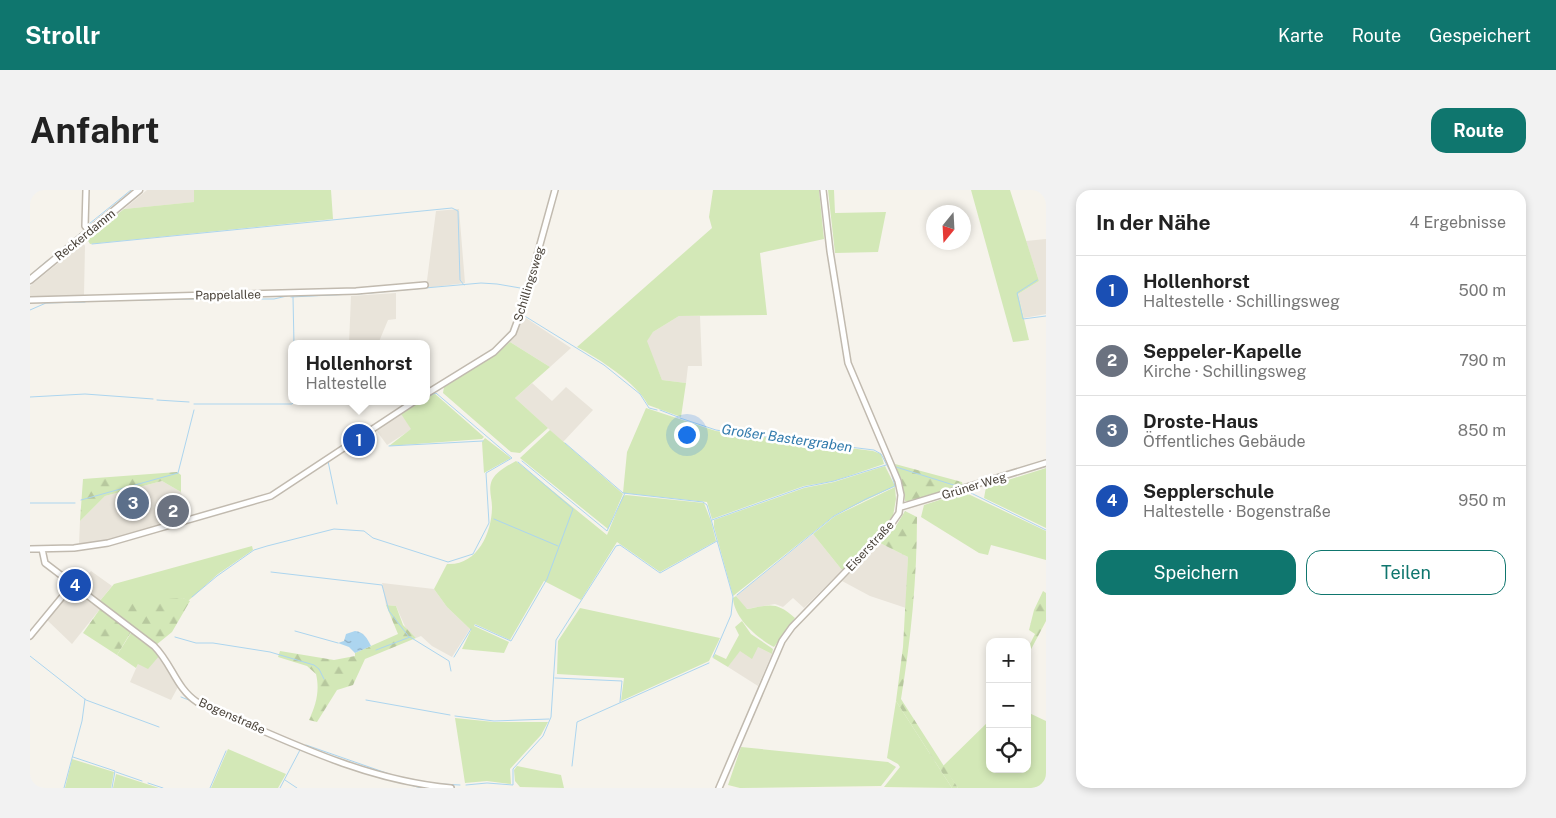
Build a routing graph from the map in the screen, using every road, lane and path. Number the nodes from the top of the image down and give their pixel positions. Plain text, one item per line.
1 (86, 190) edge
2 (139, 190) edge
3 (555, 190) edge
4 (823, 190) edge
5 (89, 231) junction
6 (30, 280) edge
7 (425, 285) dead end
8 (30, 300) edge
9 (430, 392) edge
10 (409, 405) edge
11 (1046, 464) edge
12 (901, 507) junction
13 (30, 549) edge
14 (42, 549) junction
15 (72, 585) junction
16 (30, 636) edge
17 (451, 788) edge
18 (719, 788) edge

1 - 5 street
2 - 5 street, Reckerdamm
3 - 9 street, Schillingsweg
4 - 12 street, Eiserstraße
5 - 6 street, Reckerdamm
7 - 8 street, Pappelallee
10 - 14 street
11 - 12 street, Grüner Weg
12 - 18 street, Eiserstraße
13 - 14 street
14 - 15 street, Bogenstraße
15 - 16 street
15 - 17 street, Bogenstraße

